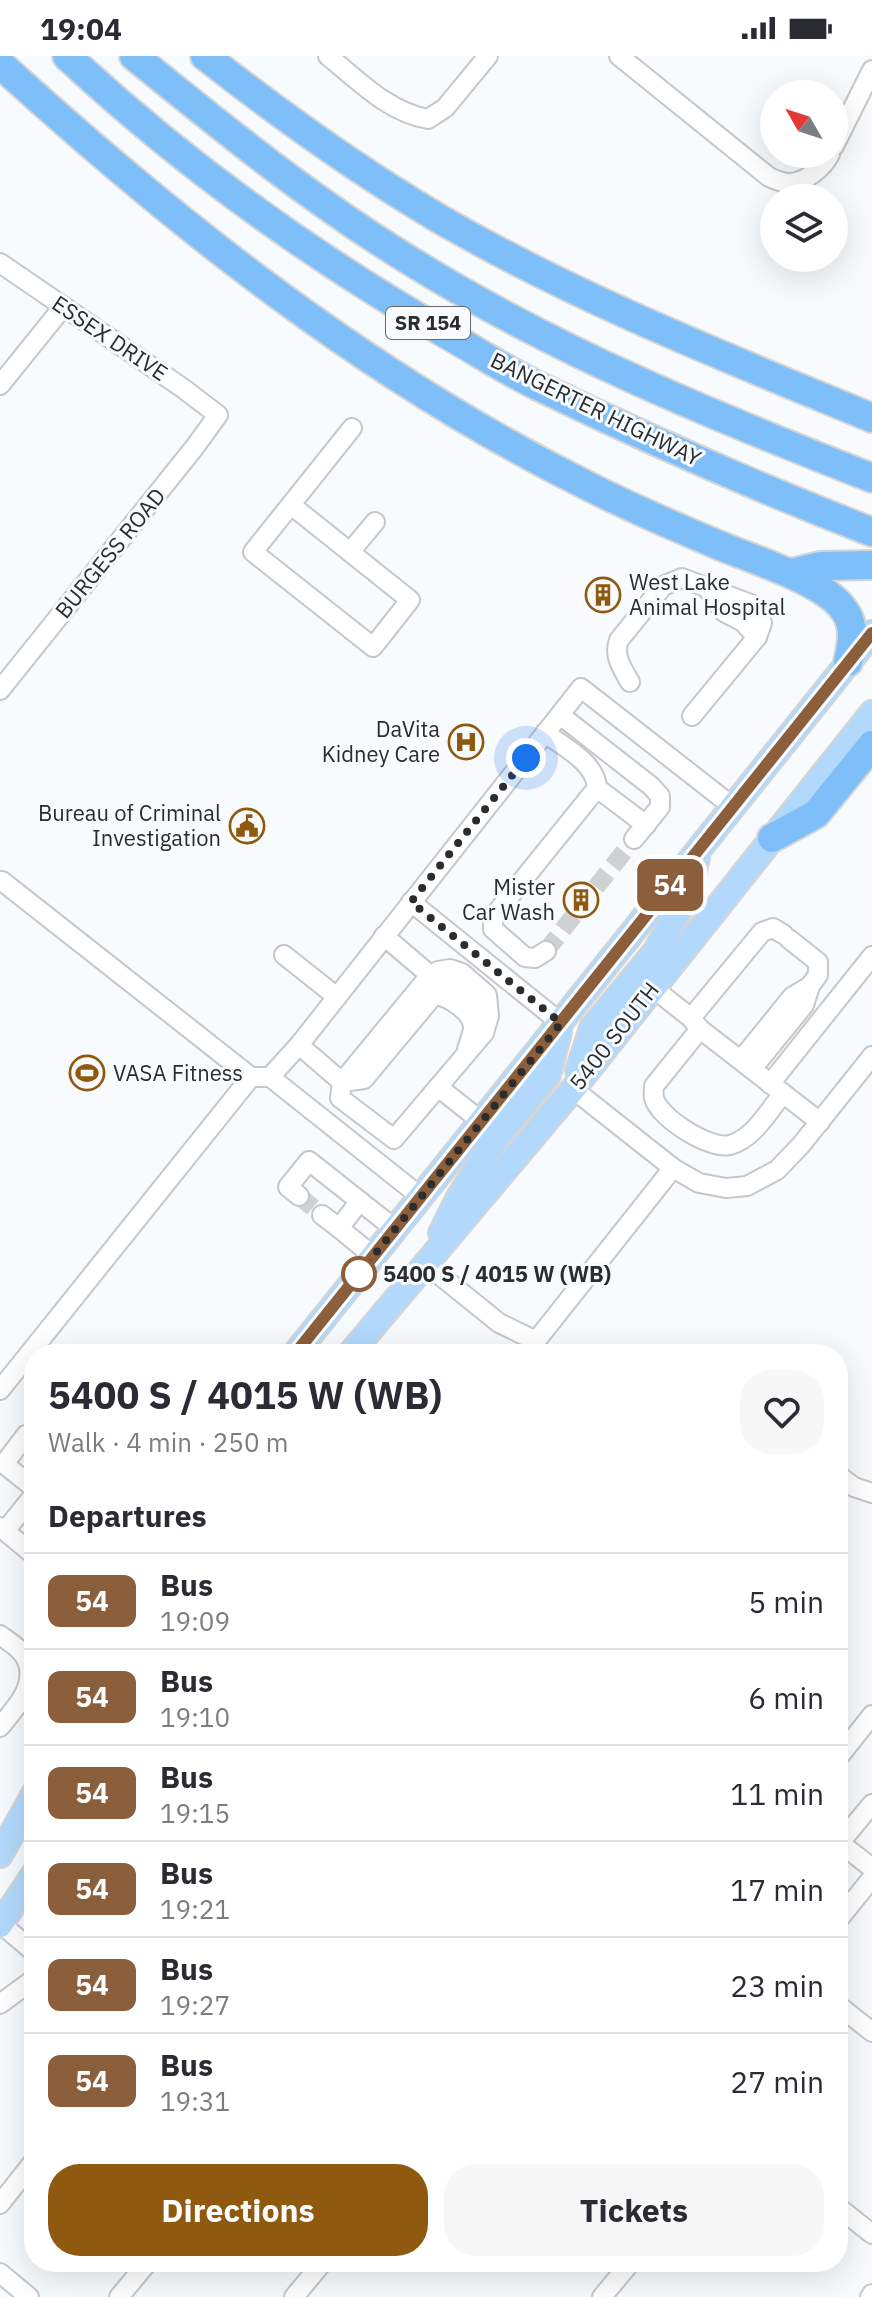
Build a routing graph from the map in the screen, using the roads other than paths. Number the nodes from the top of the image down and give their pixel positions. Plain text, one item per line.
1 (67, 56) edge
2 (134, 56) edge
3 (205, 56) edge
4 (328, 56) edge
5 (488, 56) edge
6 (619, 56) edge
7 (0, 64) edge
8 (872, 70) edge
9 (848, 118) edge
10 (820, 168) edge
11 (0, 263) edge
12 (63, 307) junction
13 (0, 385) edge
14 (218, 415) joint
15 (872, 418) edge
16 (352, 428) dead end
17 (871, 478) edge
18 (291, 505) junction
19 (375, 522) dead end
20 (872, 532) edge
21 (350, 552) junction
22 (872, 565) edge
23 (791, 573) junction
24 (872, 633) edge
25 (848, 662) junction
26 (630, 682) dead end
27 (0, 690) edge
28 (872, 713) edge
29 (560, 715) junction
30 (692, 716) dead end
31 (545, 733) junction
32 (872, 745) edge
33 (597, 788) junction
34 (732, 806) junction
35 (772, 838) junction
36 (699, 847) junction
37 (2, 881) edge
38 (411, 902) junction
39 (384, 936) junction
40 (546, 951) dead end
41 (284, 955) dead end
42 (872, 956) edge
43 (432, 986) junction
44 (653, 988) junction
45 (337, 997) junction
46 (561, 1023) junction
47 (696, 1024) junction
48 (299, 1045) junction
49 (872, 1056) edge
50 (464, 1058) junction
51 (747, 1065) junction
52 (260, 1077) junction
53 (342, 1082) junction
54 (438, 1087) junction
55 (777, 1088) junction
56 (573, 1089) junction
57 (481, 1121) junction
58 (820, 1122) junction
59 (673, 1168) junction
60 (299, 1196) dead end
61 (421, 1197) junction
62 (360, 1201) junction
63 (322, 1215) tunnel mouth
64 (339, 1228) junction
65 (395, 1229) junction
66 (373, 1256) junction
67 (426, 1264) junction
68 (38, 1344) edge
69 (303, 1344) edge
70 (358, 1344) edge
71 (24, 1361) edge
72 (0, 1390) edge
73 (24, 1437) edge
74 (2, 1462) edge
75 (24, 1480) edge
76 (848, 1482) edge
77 (872, 1493) edge
78 (24, 1506) edge
79 (2, 1529) edge
80 (24, 1547) edge
81 (0, 1635) edge
82 (24, 1654) edge
83 (24, 1694) edge
84 (872, 1715) edge
85 (0, 1727) edge
86 (848, 1745) edge
87 (871, 1807) edge
88 (24, 1811) edge
89 (848, 1829) edge
90 (848, 1843) edge
91 (2, 1849) edge
92 (872, 1868) edge
93 (872, 1878) edge
94 (24, 1889) edge
95 (848, 1908) edge
96 (0, 1925) edge
97 (24, 1944) edge
98 (24, 1986) edge
99 (0, 2004) edge
100 (848, 2013) edge
101 (872, 2032) edge
102 (24, 2174) edge
103 (0, 2204) edge
104 (848, 2215) edge
105 (872, 2234) edge
106 (140, 2272) edge
107 (315, 2272) edge
108 (623, 2272) edge
109 (0, 2273) edge
110 (23, 2295) edge
111 (119, 2297) edge
112 (294, 2297) edge
113 (602, 2297) edge

1 - 20 highway, BANGERTER HIGHWAY / SR 154
2 - 17 highway, BANGERTER HIGHWAY / SR 154
3 - 15 highway
4 - 5 street
6 - 10 street
7 - 23 highway
8 - 9 street
11 - 12 street, ESSEX DRIVE
12 - 13 street
12 - 14 street, ESSEX DRIVE
14 - 27 street, BURGESS ROAD
16 - 18 street
18 - 21 street
18 - 21 street
19 - 21 street
22 - 23 highway
23 - 25 highway
24 - 25 main road
25 - 34 main road
26 - 30 street
28 - 35 main road, 5400 SOUTH
29 - 31 street
29 - 33 street
29 - 34 street
31 - 33 street
31 - 38 street
32 - 35 highway
33 - 40 street
34 - 36 main road
35 - 44 main road, 5400 SOUTH
36 - 46 main road
36 - 56 main road
37 - 52 street
38 - 39 street
38 - 46 street
39 - 43 street
39 - 45 street
41 - 45 street
42 - 55 street
43 - 50 street
43 - 50 street
43 - 53 street
44 - 47 street
44 - 56 main road, 5400 SOUTH
45 - 48 street
46 - 57 main road
46 - 67 main road
47 - 51 street
47 - 51 street
47 - 55 street
48 - 52 street
48 - 53 street
49 - 58 street
50 - 54 street
51 - 55 street
52 - 61 street
52 - 68 street
53 - 54 street
54 - 57 street
55 - 58 street
56 - 59 street
56 - 67 main road, 5400 SOUTH
57 - 61 main road
58 - 59 street
59 - 67 street
60 - 62 street
61 - 65 main road
62 - 64 street
62 - 65 street
63 - 64 street
64 - 66 street
65 - 66 main road
66 - 69 main road
67 - 70 main road, 5400 SOUTH
71 - 72 street
73 - 74 street
74 - 75 street
76 - 77 street
78 - 79 street
79 - 80 street
81 - 82 street
83 - 85 street
84 - 86 street
87 - 89 street
88 - 91 main road
90 - 92 street
93 - 95 street
94 - 96 main road
96 - 97 street
98 - 99 street
100 - 101 street
102 - 103 street
104 - 105 street
106 - 111 street
107 - 112 street
108 - 113 street
109 - 110 street

